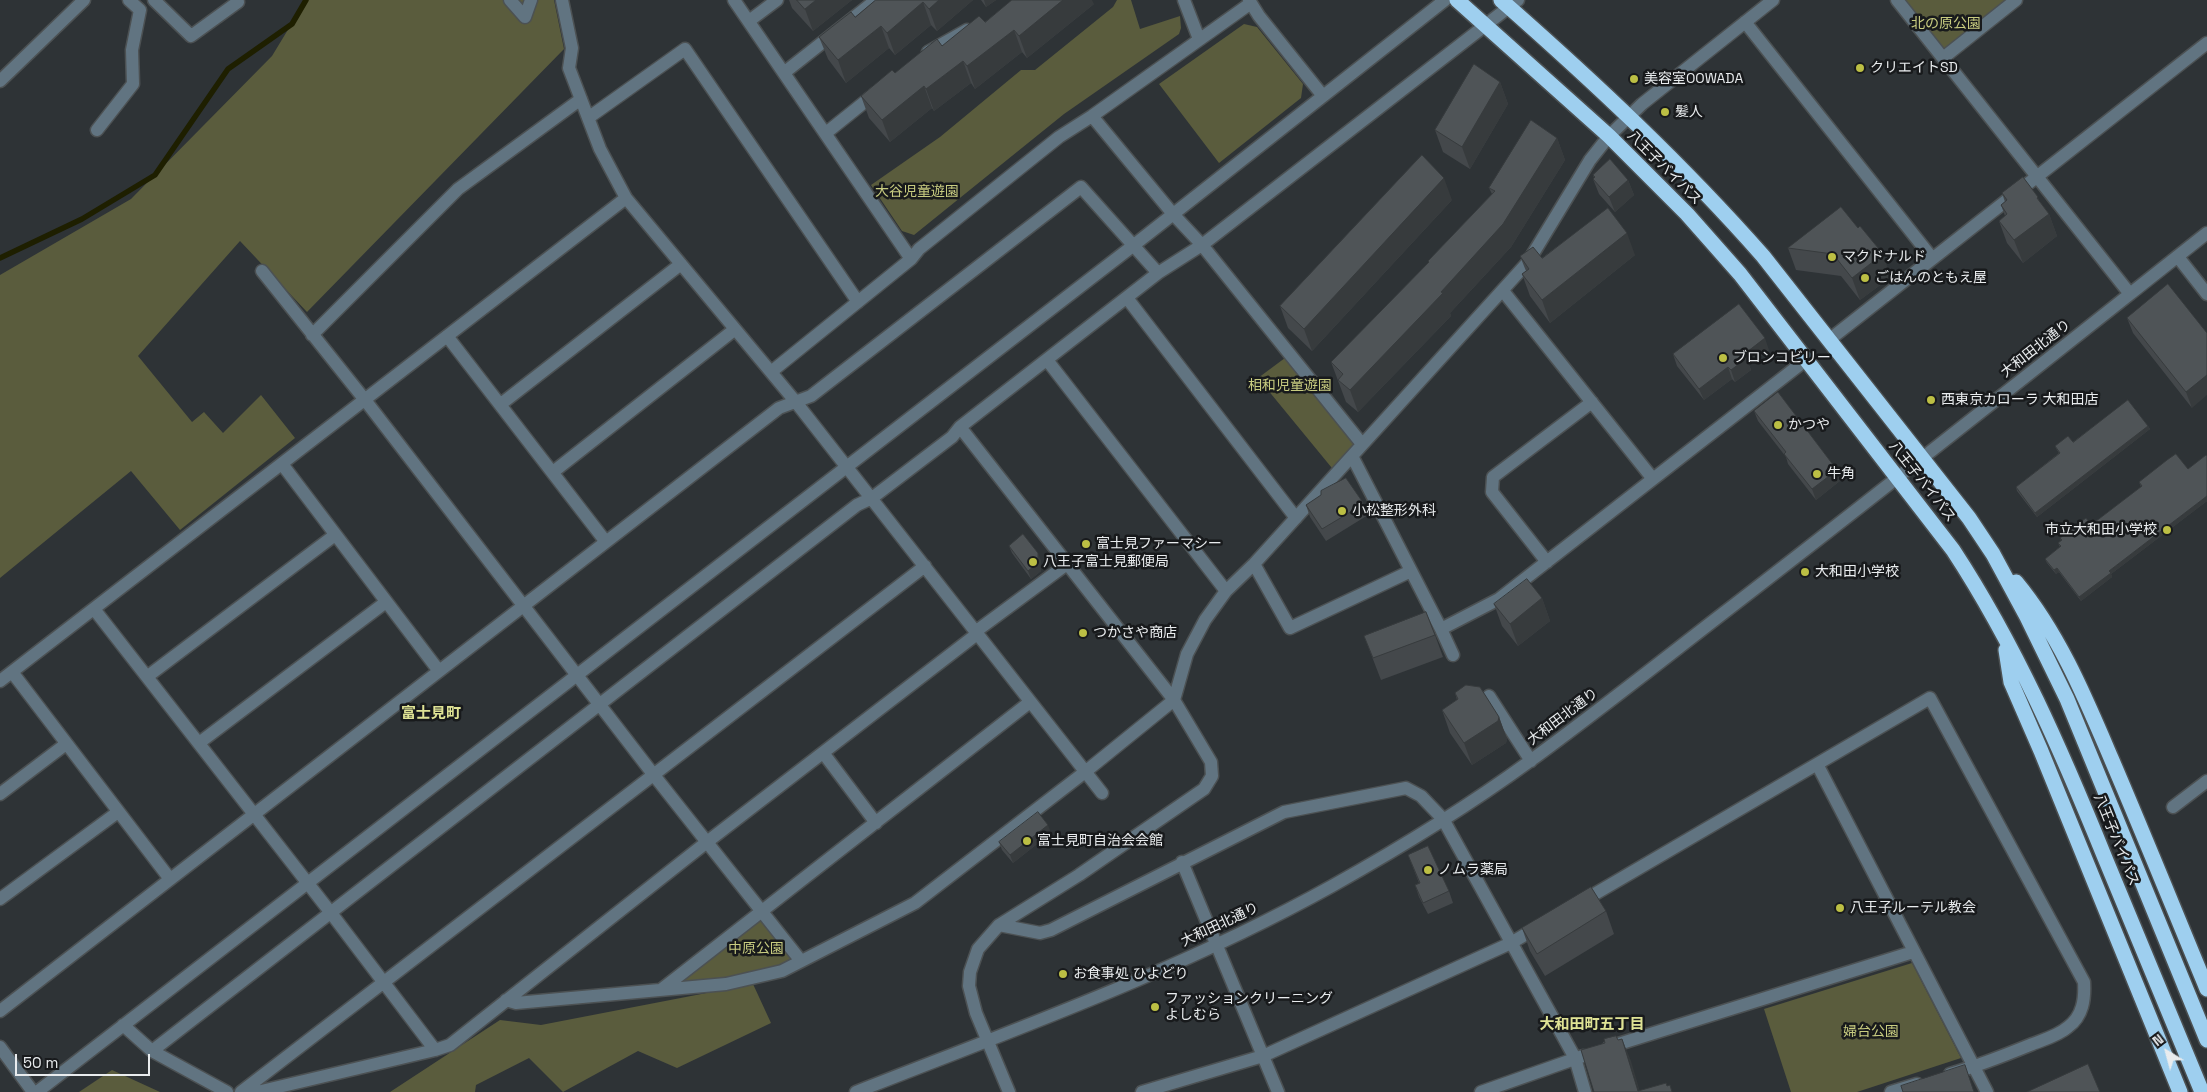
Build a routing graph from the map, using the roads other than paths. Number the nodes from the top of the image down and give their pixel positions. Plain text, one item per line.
1 (84, 0) edge
2 (129, 0) edge
3 (154, 0) edge
4 (510, 0) edge
5 (531, 0) edge
6 (562, 0) edge
7 (734, 0) edge
8 (777, 0) edge
9 (876, 0) edge
10 (1184, 0) edge
11 (1445, 0) edge
12 (1456, 0) edge
13 (1773, 0) edge
14 (1897, 0) edge
15 (2016, 0) edge
16 (238, 2) dead end
17 (1250, 2) edge
18 (1510, 2) edge
19 (749, 20) junction
20 (1745, 22) junction
21 (980, 25) edge
22 (1486, 26) junction
23 (1199, 39) junction
24 (2207, 43) edge
25 (1942, 58) junction
26 (916, 60) edge
27 (785, 72) junction
28 (0, 82) edge
29 (886, 85) edge
30 (1323, 96) junction
31 (581, 99) junction
32 (1092, 116) junction
33 (1628, 116) junction
34 (588, 118) junction
35 (97, 130) dead end
36 (826, 133) junction
37 (1609, 136) junction
38 (2035, 176) junction
39 (626, 198) junction
40 (1173, 214) junction
41 (2207, 234) edge
42 (1134, 244) junction
43 (1202, 245) junction
44 (2178, 257) junction
45 (1932, 258) junction
46 (911, 259) junction
47 (680, 264) junction
48 (262, 271) dead end
49 (1158, 273) junction
50 (1503, 291) junction
51 (2130, 294) junction
52 (2207, 294) edge
53 (1127, 298) junction
54 (858, 302) junction
55 (734, 330) junction
56 (312, 335) junction
57 (447, 336) junction
58 (1829, 340) junction
59 (1807, 359) junction
60 (1047, 360) junction
61 (771, 372) junction
62 (365, 400) junction
63 (795, 401) junction
64 (1592, 402) junction
65 (501, 404) junction
66 (960, 427) junction
67 (1362, 444) junction
68 (1352, 456) junction
69 (1922, 458) junction
70 (282, 464) junction
71 (846, 466) junction
72 (553, 472) junction
73 (1898, 477) junction
74 (1653, 479) junction
75 (872, 498) junction
76 (1296, 518) junction
77 (335, 535) junction
78 (606, 542) junction
79 (1993, 554) junction
80 (1547, 562) junction
81 (1067, 564) junction
82 (1254, 564) junction
83 (925, 566) junction
84 (1411, 571) junction
85 (1226, 591) junction
86 (386, 602) junction
87 (523, 606) junction
88 (94, 609) junction
89 (1441, 629) junction
90 (976, 633) junction
91 (2004, 637) junction
92 (1453, 655) dead end
93 (439, 671) junction
94 (12, 672) junction
95 (577, 674) junction
96 (148, 676) junction
97 (0, 681) edge
98 (1489, 696) dead end
99 (1174, 700) junction
100 (1030, 702) junction
101 (600, 705) junction
102 (199, 743) junction
103 (66, 744) junction
104 (824, 754) junction
105 (1530, 761) junction
106 (1817, 764) junction
107 (1085, 772) junction
108 (653, 774) junction
109 (2207, 781) edge
110 (0, 794) edge
111 (1102, 794) dead end
112 (2173, 807) dead end
113 (118, 812) junction
114 (255, 815) junction
115 (1443, 819) junction
116 (876, 823) junction
117 (707, 842) junction
118 (1182, 862) junction
119 (170, 879) junction
120 (306, 882) junction
121 (0, 899) edge
122 (1570, 908) edge
123 (760, 912) junction
124 (331, 913) junction
125 (1545, 923) edge
126 (1000, 925) junction
127 (1511, 943) junction
128 (1216, 944) junction
129 (1913, 952) junction
130 (801, 961) junction
131 (383, 983) junction
132 (2207, 989) edge
133 (662, 990) junction
134 (506, 1000) junction
135 (0, 1011) edge
136 (123, 1025) junction
137 (987, 1040) junction
138 (2207, 1040) edge
139 (0, 1048) edge
140 (435, 1050) junction
141 (152, 1051) junction
142 (1263, 1056) junction
143 (1575, 1058) junction
144 (1975, 1067) junction
145 (33, 1092) edge
146 (37, 1092) edge
147 (227, 1092) edge
148 (241, 1092) edge
149 (257, 1092) edge
150 (856, 1092) edge
151 (1009, 1092) edge
152 (1142, 1092) edge
153 (1278, 1092) edge
154 (1481, 1092) edge
155 (1585, 1092) edge
156 (1891, 1092) edge
157 (1987, 1092) edge
158 (2180, 1092) edge
159 (2202, 1092) edge

1 - 28 street
2 - 35 street
3 - 16 street
4 - 5 street
6 - 31 street
7 - 19 street
8 - 19 street
9 - 27 street
10 - 23 street
11 - 30 street
12 - 22 highway, 八王子バイパス
13 - 20 street
14 - 25 street
15 - 25 street
17 - 23 street
17 - 30 street
18 - 22 street
18 - 33 highway, 八王子バイパス
19 - 27 street
20 - 33 street
20 - 45 street
21 - 26 street
22 - 37 highway, 八王子バイパス
22 - 43 street
23 - 32 street
24 - 38 street
25 - 38 street
27 - 36 street
29 - 36 street
30 - 40 street
31 - 34 street
31 - 56 street
32 - 40 street
32 - 46 street
33 - 37 street
33 - 58 highway, 八王子バイパス
34 - 39 street
34 - 54 street
36 - 46 street
37 - 50 street
37 - 59 highway, 八王子バイパス
38 - 45 street
38 - 51 street
39 - 47 street
39 - 57 street
40 - 42 street
40 - 43 street
41 - 44 street, 大和田北通り
42 - 49 street
42 - 63 street
42 - 71 street
43 - 49 street
43 - 67 street
44 - 51 street, 大和田北通り
44 - 52 street
45 - 58 street
46 - 54 street
47 - 55 street
47 - 65 street
48 - 56 street
49 - 53 street
50 - 64 street
50 - 67 street
51 - 69 street, 大和田北通り
53 - 60 street
53 - 76 street
54 - 61 street
55 - 61 street
55 - 72 street
56 - 62 street
57 - 62 street
57 - 65 street
58 - 69 highway, 八王子バイパス
59 - 73 highway, 八王子バイパス
59 - 74 street
60 - 66 street
60 - 85 street
61 - 63 street
62 - 70 street
62 - 87 street
63 - 71 street
63 - 78 street
64 - 74 street
64 - 80 street
65 - 72 street
66 - 75 street
66 - 81 street
67 - 68 street
68 - 76 street
68 - 84 street
69 - 73 street, 大和田北通り
69 - 79 highway, 八王子バイパス
70 - 77 street
70 - 88 street
71 - 75 street
71 - 95 street
72 - 78 street
73 - 91 highway, 八王子バイパス
73 - 105 street, 大和田北通り
74 - 80 street
75 - 83 street
75 - 101 street
76 - 82 street
77 - 86 street
77 - 96 street
78 - 87 street
79 - 132 highway
79 - 138 highway, 八王子バイパス
80 - 89 street
81 - 90 street
81 - 99 street
82 - 84 street
82 - 85 street
83 - 90 street
83 - 108 street
84 - 89 street
85 - 99 street
86 - 93 street
86 - 102 street
87 - 93 street
87 - 95 street
88 - 94 street
88 - 96 street
89 - 92 street
90 - 100 street
90 - 104 street
91 - 158 highway
91 - 159 highway, 八王子バイパス
93 - 114 street
94 - 97 street
94 - 103 street
95 - 101 street
95 - 120 street
96 - 102 street
98 - 105 street
99 - 107 street
99 - 126 street
100 - 107 street
100 - 116 street
101 - 108 street
101 - 124 street
102 - 114 street
103 - 110 street
103 - 113 street
104 - 116 street
104 - 117 street
105 - 115 street, 大和田北通り
106 - 122 street
106 - 129 street
106 - 144 street
107 - 111 street
107 - 130 street
108 - 117 street
108 - 131 street
109 - 112 street
113 - 119 street
113 - 121 street
114 - 119 street
114 - 120 street
115 - 118 street
115 - 127 street
115 - 128 street, 大和田北通り
116 - 123 street
117 - 123 street
117 - 134 street
118 - 126 street
118 - 128 street
119 - 135 street
120 - 124 street
120 - 136 street
123 - 130 street
123 - 133 street
124 - 131 street
124 - 141 street
125 - 127 street
126 - 137 street
127 - 142 street
127 - 143 street
128 - 137 street, 大和田北通り
128 - 142 street
129 - 143 street
129 - 144 street
130 - 133 street
131 - 140 street
131 - 148 street
133 - 134 street
134 - 140 street
136 - 141 street
136 - 146 street
137 - 150 street, 大和田北通り
137 - 151 street
139 - 145 street
140 - 149 street
141 - 147 street
142 - 152 street
142 - 153 street
143 - 154 street
143 - 155 street
144 - 156 street
144 - 157 street

